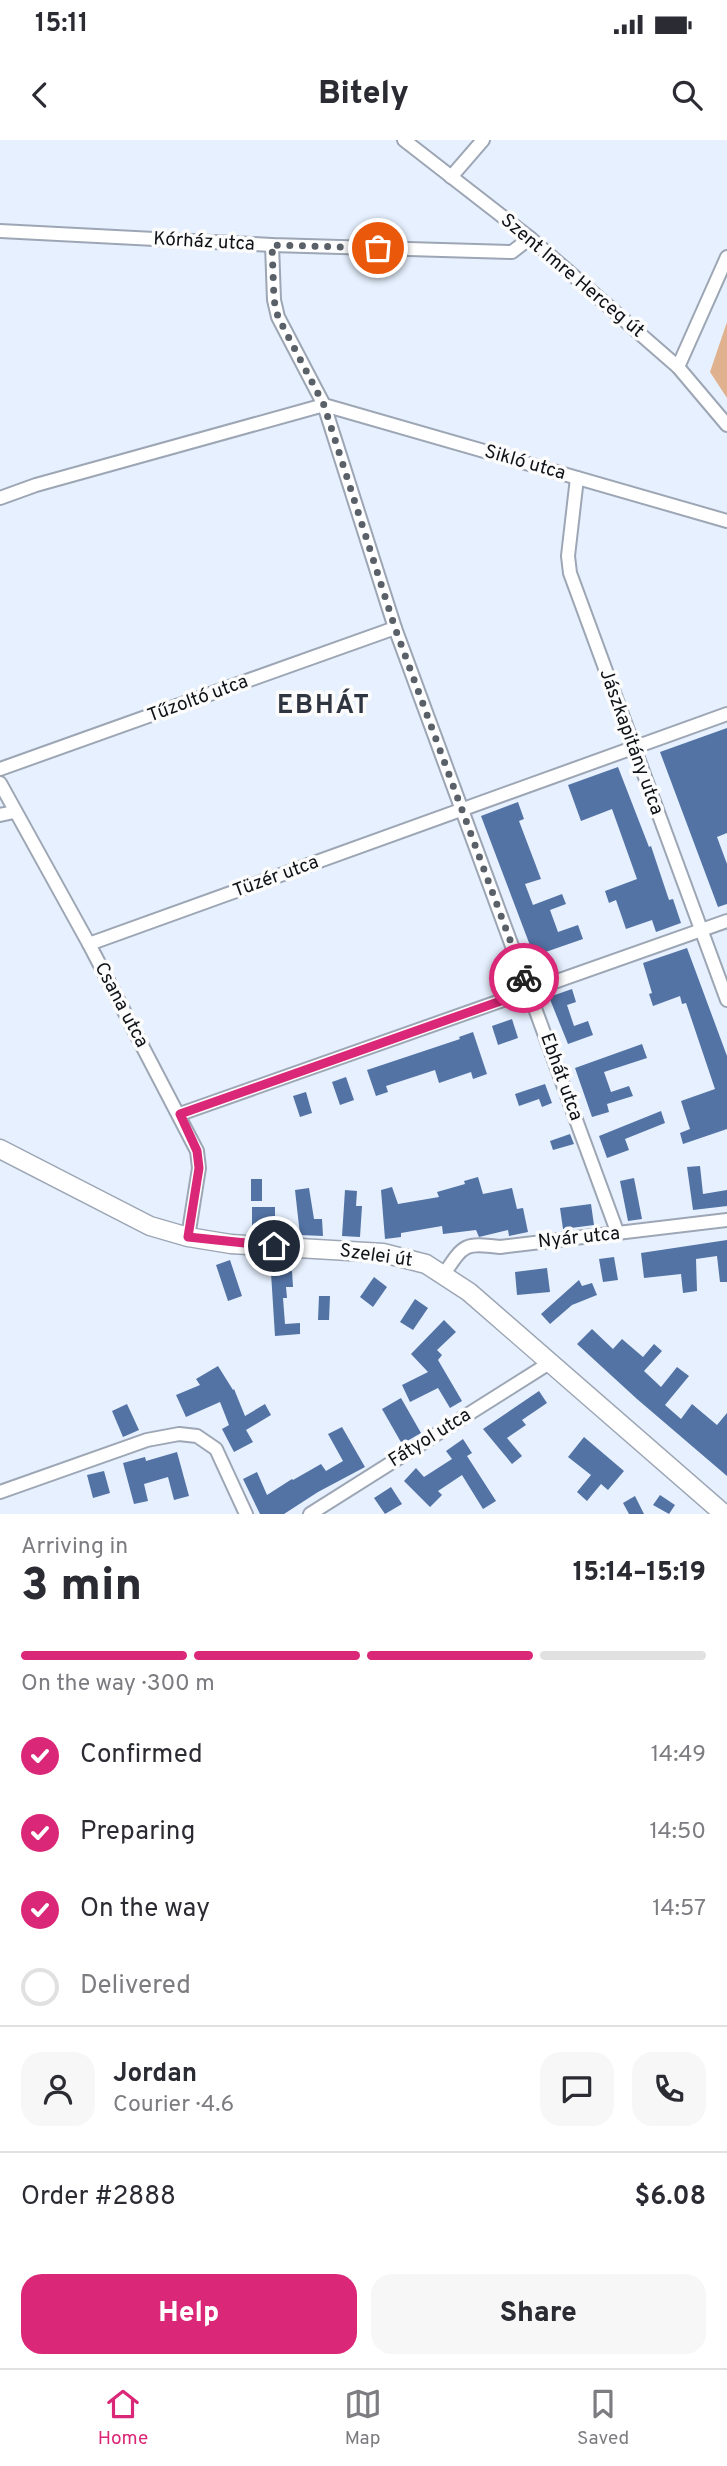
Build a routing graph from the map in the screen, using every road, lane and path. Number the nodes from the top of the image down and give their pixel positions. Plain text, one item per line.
1 (404, 140) edge
2 (483, 140) edge
3 (451, 177) junction
4 (0, 231) edge
5 (530, 238) junction
6 (272, 245) junction
7 (727, 257) edge
8 (678, 367) junction
9 (324, 405) junction
10 (727, 425) edge
11 (577, 478) junction
12 (0, 498) edge
13 (727, 522) edge
14 (395, 628) junction
15 (727, 714) edge
16 (633, 749) junction
17 (0, 769) edge
18 (0, 783) edge
19 (462, 810) junction
20 (14, 812) junction
21 (0, 816) edge
22 (727, 921) edge
23 (701, 931) junction
24 (89, 944) junction
25 (529, 991) junction
26 (727, 1000) edge
27 (180, 1114) junction
28 (0, 1149) edge
29 (727, 1220) edge
30 (618, 1234) junction
31 (188, 1237) junction
32 (444, 1274) junction
33 (551, 1362) junction
34 (0, 1492) edge
35 (246, 1514) edge
36 (310, 1514) edge
37 (724, 1514) edge

1 - 3 street, Szent Imre Herceg út
2 - 3 street
3 - 5 street, Szent Imre Herceg út
4 - 6 street, Kórház utca
5 - 6 street, Kórház utca
5 - 8 street, Szent Imre Herceg út
6 - 9 street
7 - 8 street
8 - 10 street, Szent Imre Herceg út
9 - 11 street, Sikló utca
9 - 12 street
9 - 14 street, Ebhát utca
11 - 13 street, Sikló utca
11 - 16 street, Jászkapitány utca
14 - 17 street, Tűzoltó utca
14 - 19 street, Ebhát utca
15 - 16 street, Tüzér utca
16 - 19 street, Tüzér utca
16 - 23 street, Jászkapitány utca
18 - 20 street, Csana utca
19 - 24 street, Tüzér utca
19 - 25 street, Ebhát utca
20 - 21 street
20 - 24 street, Csana utca
22 - 23 street
23 - 25 street
23 - 26 street, Jászkapitány utca
24 - 27 street, Csana utca
25 - 27 street
25 - 30 street, Ebhát utca
27 - 31 street, Csana utca
28 - 31 main road, Szelei út
29 - 30 street, Nyár utca
30 - 32 street, Nyár utca
31 - 32 main road, Szelei út
32 - 33 main road, Szelei út
33 - 36 street, Fátyol utca
33 - 37 main road, Szelei út
34 - 35 street

